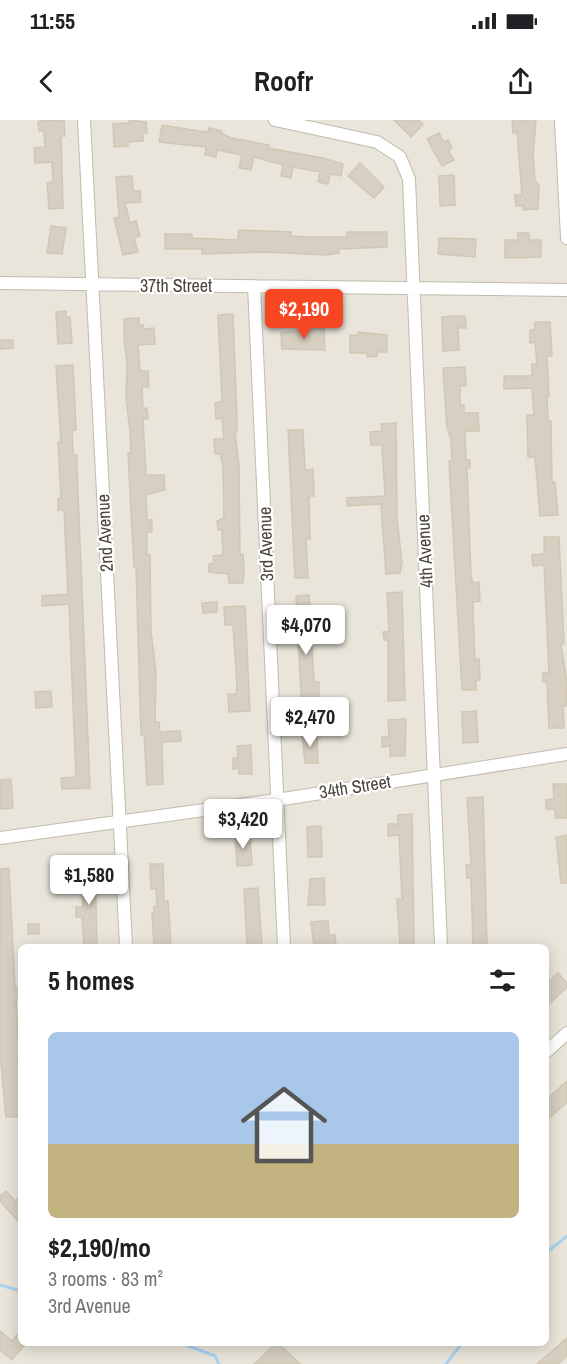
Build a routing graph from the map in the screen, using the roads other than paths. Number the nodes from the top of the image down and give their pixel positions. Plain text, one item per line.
1 (84, 120) edge
2 (274, 120) edge
3 (561, 120) edge
4 (567, 238) edge
5 (0, 284) edge
6 (92, 286) junction
7 (255, 286) junction
8 (413, 288) junction
9 (567, 290) edge
10 (567, 754) edge
11 (435, 775) junction
12 (276, 800) junction
13 (120, 823) junction
14 (0, 838) edge
15 (126, 944) edge
16 (284, 944) edge
17 (441, 944) edge
18 (567, 1033) edge
19 (549, 1049) edge

1 - 6 street, 2nd Avenue
2 - 8 street, 4th Avenue
3 - 4 street
5 - 6 street, 37th Street
6 - 7 street, 37th Street
6 - 13 street, 2nd Avenue
7 - 8 street, 37th Street
7 - 12 street, 3rd Avenue
8 - 9 street, 37th Street
8 - 11 street, 4th Avenue
10 - 11 street, 34th Street
11 - 12 street, 34th Street
11 - 17 street, 4th Avenue
12 - 13 street, 34th Street
12 - 16 street, 3rd Avenue
13 - 14 street, 34th Street
13 - 15 street, 2nd Avenue
18 - 19 street

